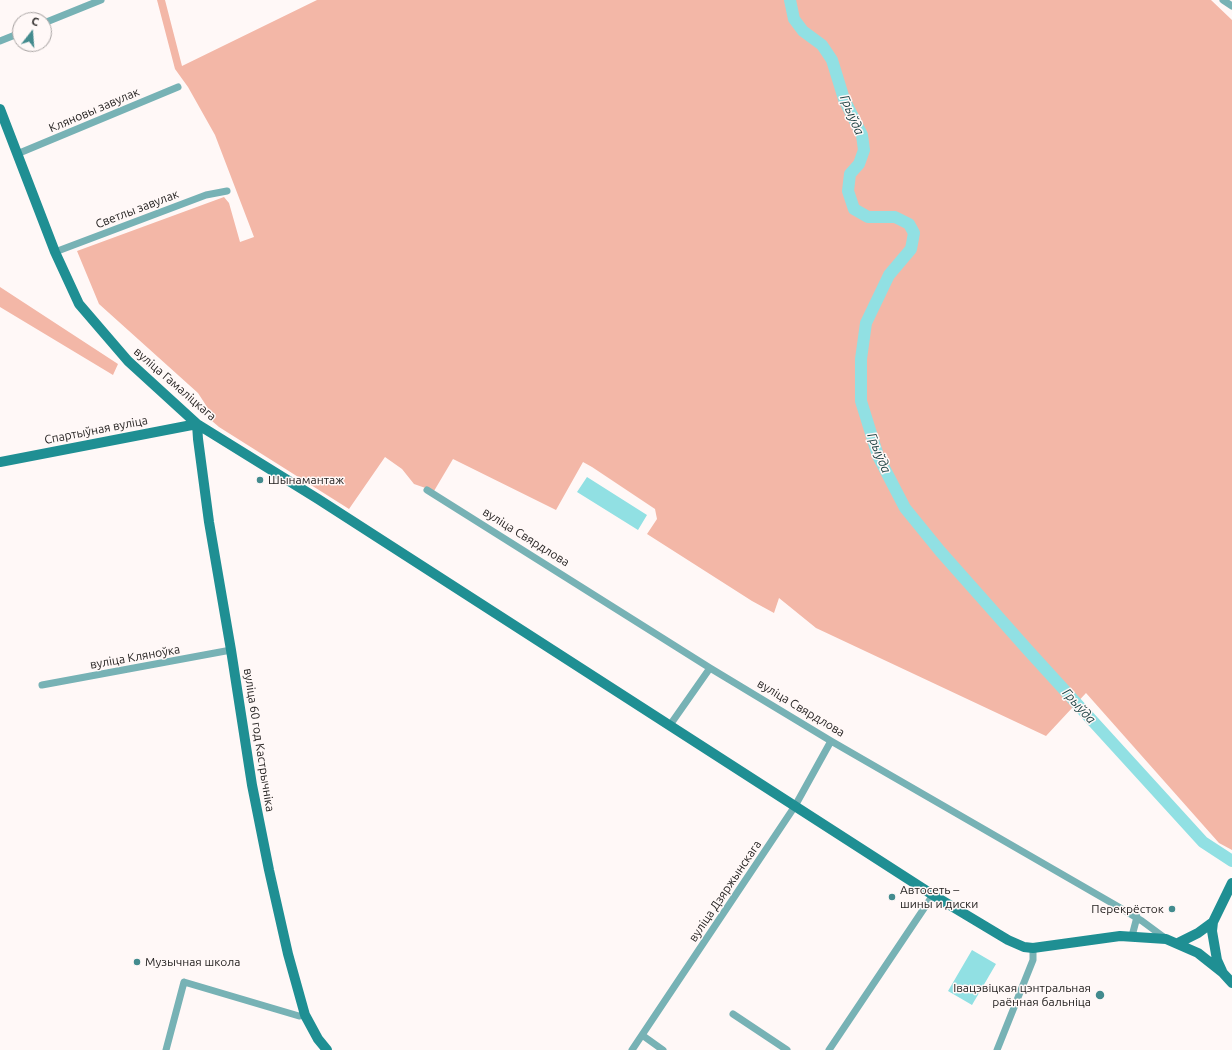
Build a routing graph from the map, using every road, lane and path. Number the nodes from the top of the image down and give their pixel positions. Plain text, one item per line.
1 (101, 0) edge
2 (1223, 0) edge
3 (1232, 6) edge
4 (52, 20) edge
5 (12, 36) edge
6 (0, 41) edge
7 (178, 87) dead end
8 (0, 110) edge
9 (17, 154) junction
10 (227, 191) dead end
11 (55, 252) junction
12 (197, 424) junction
13 (0, 462) edge
14 (427, 490) dead end
15 (466, 594) joint
16 (231, 650) junction
17 (710, 668) junction
18 (42, 685) dead end
19 (670, 726) junction
20 (831, 741) junction
21 (795, 806) junction
22 (1230, 888) edge
23 (933, 895) junction
24 (1136, 917) junction
25 (1213, 922) junction
26 (1132, 936) junction
27 (1166, 939) junction
28 (1178, 943) junction
29 (1033, 948) junction
30 (1222, 972) junction
31 (1232, 983) edge
32 (305, 1014) junction
33 (734, 1014) dead end
34 (642, 1035) junction
35 (166, 1050) edge
36 (327, 1050) edge
37 (632, 1050) edge
38 (663, 1050) edge
39 (787, 1050) edge
40 (829, 1050) edge
41 (997, 1050) edge

1 - 4 street
2 - 3 street
5 - 6 street
7 - 9 street, Кляновы завулак
8 - 9 street, вуліца Гамаліцкага
9 - 11 street, вуліца Гамаліцкага
10 - 11 street, Светлы завулак
11 - 12 street, вуліца Гамаліцкага
12 - 13 street, Спартыўная вуліца
12 - 15 street, вуліца Гамаліцкага
12 - 16 street, вуліца 60 год Кастрычніка
14 - 17 street, вуліца Свярдлова
15 - 19 street, вуліца Свярдлова
16 - 18 street, вуліца Кляноўка
16 - 32 street, вуліца 60 год Кастрычніка
17 - 19 street
17 - 20 street, вуліца Свярдлова
19 - 21 street, вуліца Свярдлова
20 - 21 street, вуліца Дзяржынскага
20 - 24 street, вуліца Свярдлова
21 - 23 street, вуліца Свярдлова
21 - 34 street, вуліца Дзяржынскага
22 - 25 street
23 - 29 street, вуліца Свярдлова
23 - 40 street
24 - 26 street
24 - 27 street, вуліца Свярдлова
25 - 28 street
25 - 30 street
26 - 27 street, вуліца Свярдлова
26 - 29 street, вуліца Свярдлова
27 - 28 street, вуліца Свярдлова
28 - 30 street, вуліца Свярдлова
29 - 41 street
30 - 31 street
32 - 35 street
32 - 36 street, вуліца 60 год Кастрычніка
33 - 39 street
34 - 37 street, вуліца Дзяржынскага
34 - 38 street

